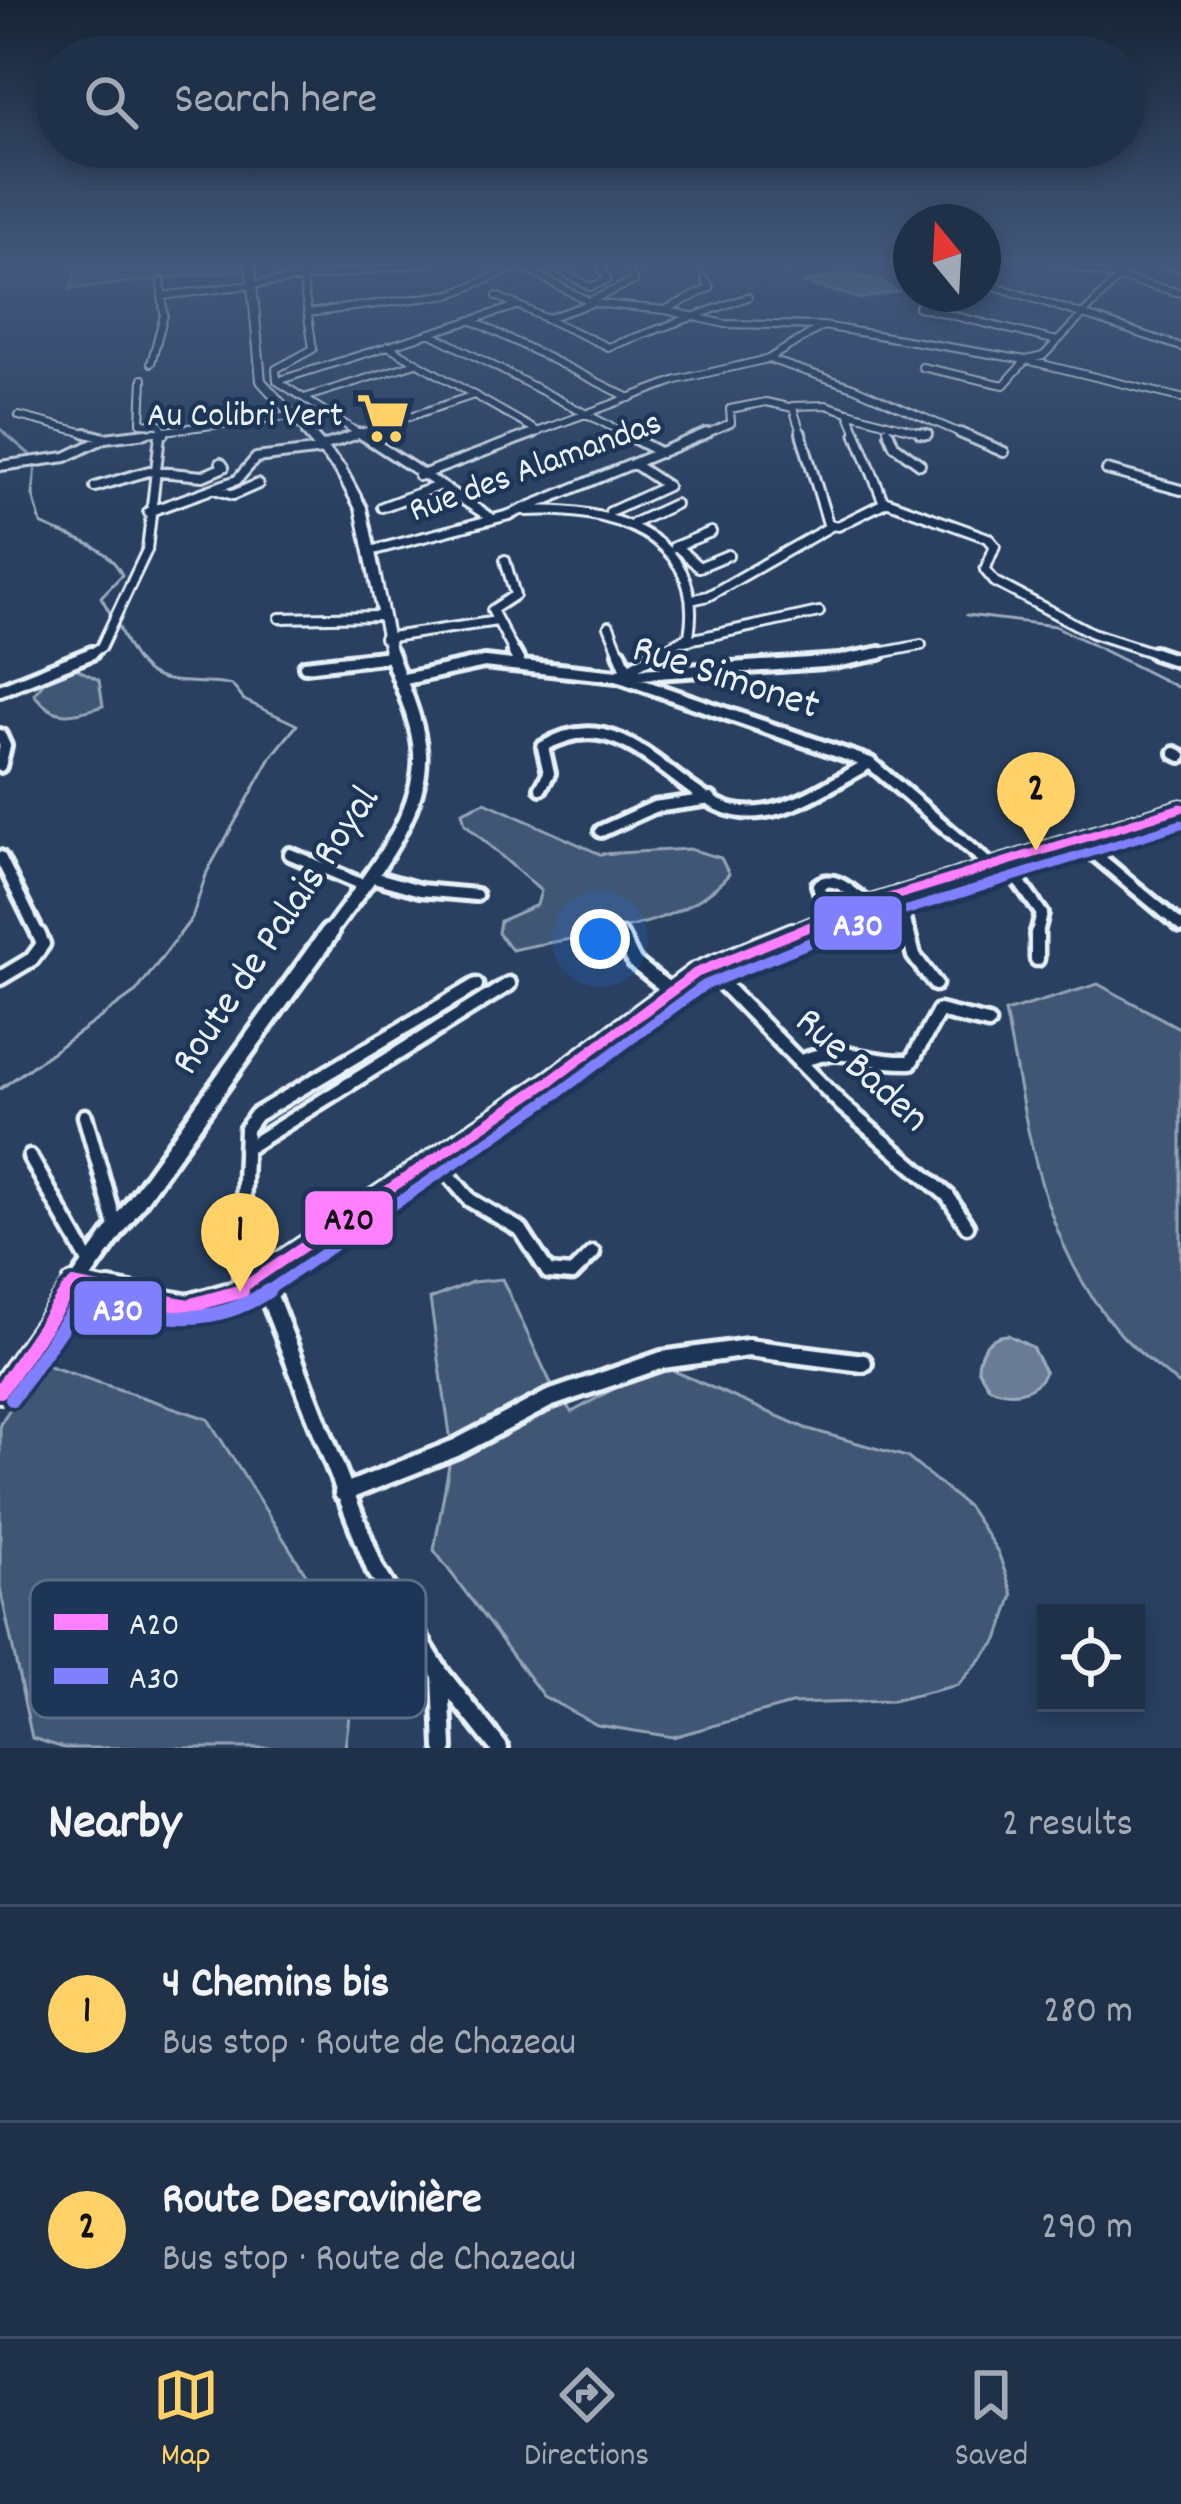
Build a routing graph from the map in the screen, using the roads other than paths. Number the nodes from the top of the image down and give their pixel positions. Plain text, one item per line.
1 (156, 344) edge
2 (256, 344) edge
3 (313, 344) edge
4 (395, 344) edge
5 (452, 344) edge
6 (519, 344) edge
7 (794, 344) edge
8 (931, 344) edge
9 (1054, 344) edge
10 (388, 346) junction
11 (768, 359) junction
12 (1026, 359) junction
13 (416, 363) junction
14 (151, 364) dead end
15 (922, 368) dead end
16 (143, 380) dead end
17 (278, 381) junction
18 (473, 394) junction
19 (304, 398) junction
20 (630, 398) junction
21 (1181, 398) edge
22 (791, 406) junction
23 (848, 412) junction
24 (585, 415) junction
25 (19, 416) dead end
26 (291, 416) junction
27 (887, 429) junction
28 (539, 432) junction
29 (162, 434) junction
30 (927, 434) dead end
31 (357, 435) junction
32 (105, 438) junction
33 (322, 448) junction
34 (1004, 452) dead end
35 (661, 453) junction
36 (220, 463) dead end
37 (634, 464) junction
38 (920, 464) dead end
39 (0, 466) edge
40 (156, 468) junction
41 (1107, 470) dead end
42 (419, 476) junction
43 (258, 484) dead end
44 (438, 486) junction
45 (95, 487) dead end
46 (215, 489) junction
47 (1181, 490) edge
48 (886, 501) junction
49 (675, 504) dead end
50 (382, 507) dead end
51 (148, 512) junction
52 (607, 513) junction
53 (490, 518) junction
54 (634, 523) junction
55 (829, 524) junction
56 (711, 532) dead end
57 (670, 548) junction
58 (370, 551) junction
59 (728, 554) dead end
60 (505, 560) dead end
61 (691, 600) junction
62 (819, 612) dead end
63 (379, 616) junction
64 (280, 618) dead end
65 (496, 621) junction
66 (609, 626) dead end
67 (384, 638) junction
68 (681, 642) junction
69 (921, 645) dead end
70 (391, 656) junction
71 (1181, 662) edge
72 (520, 664) junction
73 (305, 666) dead end
74 (622, 673) junction
75 (400, 680) junction
76 (0, 690) edge
77 (0, 735) edge
78 (870, 764) junction
79 (0, 766) edge
80 (541, 788) dead end
81 (711, 799) junction
82 (1178, 813) edge
83 (601, 831) dead end
84 (1079, 842) junction
85 (290, 854) dead end
86 (0, 856) edge
87 (998, 864) junction
88 (366, 880) junction
89 (898, 894) junction
90 (476, 895) dead end
91 (868, 904) junction
92 (829, 918) junction
93 (1181, 926) edge
94 (621, 936) dead end
95 (1037, 959) dead end
96 (706, 968) junction
97 (0, 978) edge
98 (509, 984) dead end
99 (935, 984) dead end
100 (476, 985) dead end
101 (668, 989) junction
102 (988, 1023) dead end
103 (799, 1063) junction
104 (85, 1116) dead end
105 (245, 1149) junction
106 (30, 1157) dead end
107 (436, 1160) junction
108 (116, 1226) junction
109 (967, 1226) dead end
110 (593, 1253) dead end
111 (89, 1262) junction
112 (262, 1277) junction
113 (73, 1284) junction
114 (240, 1292) junction
115 (863, 1363) dead end
116 (1, 1387) edge
117 (343, 1493) junction
118 (382, 1580) edge
119 (426, 1652) edge
120 (440, 1675) junction
121 (445, 1748) edge
122 (499, 1748) edge

1 - 14 street
2 - 26 main road, Route de Palais Royal
3 - 17 street
4 - 10 street
5 - 24 street
6 - 20 street
7 - 11 street
8 - 12 street
9 - 12 street
10 - 13 street
10 - 17 street
11 - 20 street
11 - 34 street
12 - 15 street
12 - 21 street
13 - 18 street
13 - 19 street
16 - 29 street
17 - 19 street
18 - 28 street
18 - 31 street
19 - 31 street
20 - 24 street
22 - 23 street
22 - 35 street, Rue des Alamandas
22 - 55 street
23 - 27 street
23 - 48 street
24 - 28 street
24 - 35 street
25 - 32 street
26 - 29 street
26 - 33 main road, Route de Palais Royal
27 - 30 street
27 - 38 street
28 - 42 street
29 - 32 street
29 - 40 street
31 - 33 street
31 - 42 street
32 - 39 street
33 - 46 street
33 - 58 main road, Route de Palais Royal
35 - 37 street, Rue des Alamandas
36 - 40 street
37 - 52 street
37 - 53 street, Rue des Alamandas
40 - 45 street
40 - 51 street
41 - 47 street
42 - 44 street
43 - 46 street
44 - 50 street
44 - 53 street
46 - 51 street
48 - 55 street
48 - 71 street
49 - 54 street
51 - 76 street
52 - 53 street
52 - 54 street
53 - 58 street, Rue des Alamandas
54 - 57 street
55 - 61 street
56 - 57 street
57 - 59 street
57 - 61 street
58 - 63 main road, Route de Palais Royal
60 - 65 street
61 - 68 street
62 - 68 street
63 - 64 street
63 - 67 main road, Route de Palais Royal
65 - 67 street
65 - 72 street
66 - 74 street
67 - 70 main road, Route de Palais Royal
68 - 74 street
69 - 74 street
70 - 73 street
70 - 75 main road, Route de Palais Royal
72 - 74 street, Rue Simonet
72 - 75 street, Rue Simonet
74 - 78 street, Rue Simonet
75 - 88 main road, Route de Palais Royal
77 - 79 street
78 - 81 street
78 - 87 street, Rue Simonet
80 - 81 street
81 - 83 street
82 - 84 main road
84 - 87 main road
84 - 93 street
85 - 88 street
86 - 97 street
87 - 89 main road
87 - 95 street, Rue Simonet
88 - 90 street
88 - 108 main road, Route de Palais Royal
89 - 91 main road
89 - 99 street
91 - 92 main road
91 - 92 street
92 - 96 main road
94 - 101 street
96 - 101 main road
96 - 103 street, Rue Baden
98 - 105 street
100 - 105 street
101 - 107 main road
102 - 103 street
103 - 109 street, Rue Baden
104 - 108 street
105 - 114 street
106 - 111 street
107 - 110 street
107 - 112 main road
108 - 111 main road, Route de Palais Royal
111 - 113 main road, Route de Palais Royal
112 - 114 main road
112 - 117 street
113 - 114 main road
113 - 116 main road, Route de Palais Royal
115 - 117 street
117 - 118 street
119 - 120 street
120 - 121 street
120 - 122 street

